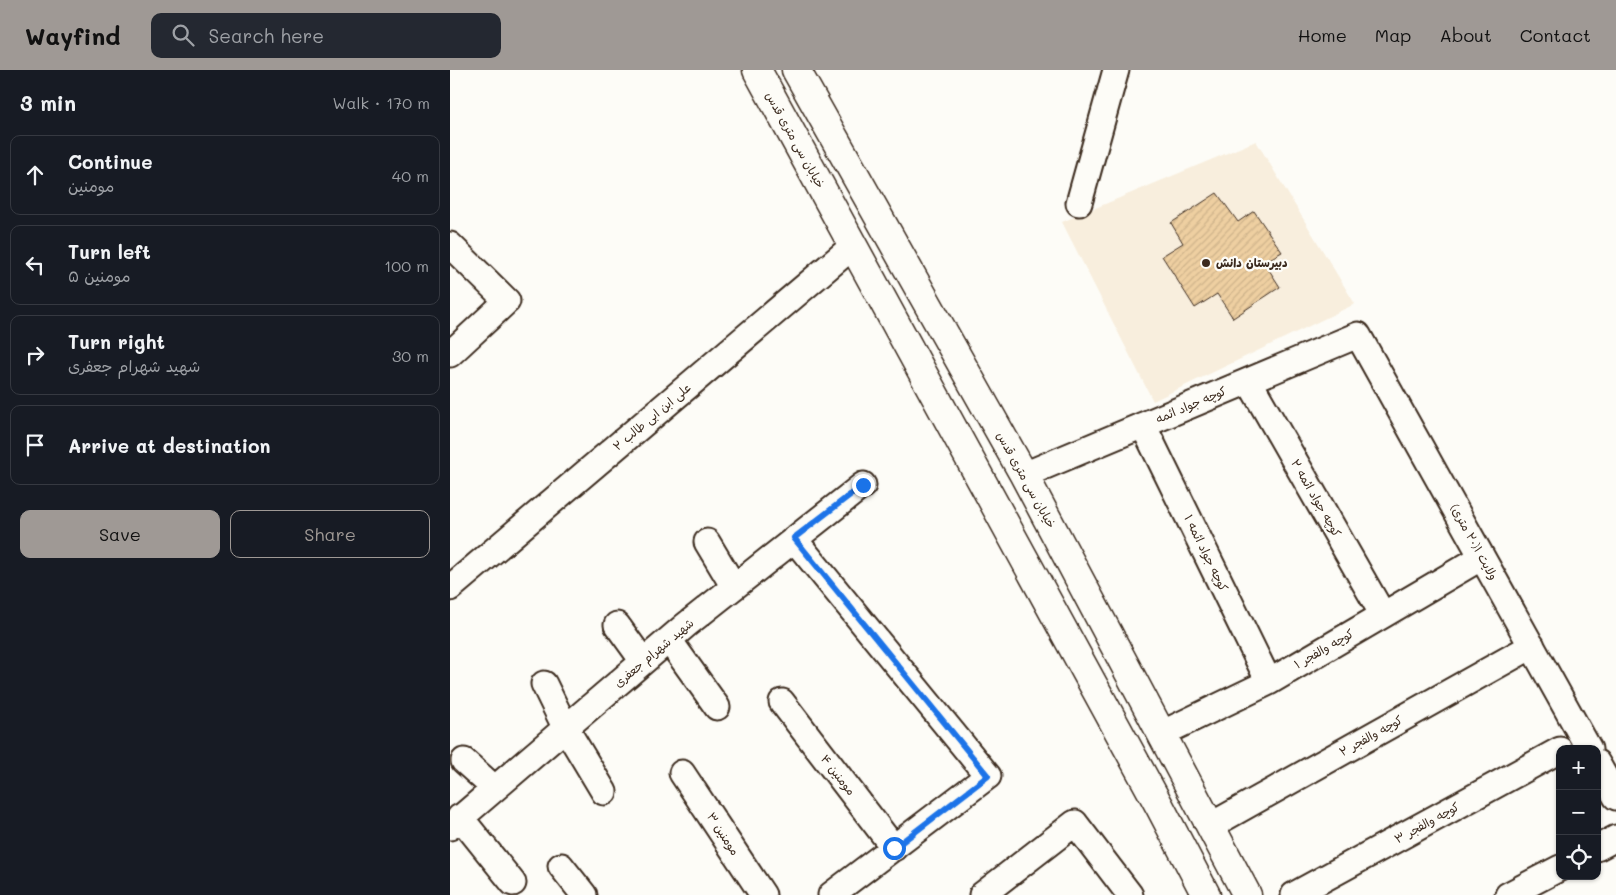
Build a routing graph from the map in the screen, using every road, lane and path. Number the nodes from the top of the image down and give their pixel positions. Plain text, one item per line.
1 (757, 70) edge
2 (796, 70) edge
3 (1116, 70) edge
4 (1079, 203) dead end
5 (450, 245) edge
6 (853, 246) junction
7 (1358, 335) joint
8 (450, 354) edge
9 (1249, 381) junction
10 (1143, 425) junction
11 (1024, 475) junction
12 (863, 485) dead end
13 (794, 538) junction
14 (707, 542) dead end
15 (1482, 557) junction
16 (734, 587) junction
17 (450, 588) edge
18 (1383, 614) junction
19 (616, 625) dead end
20 (669, 640) junction
21 (1532, 646) junction
22 (643, 661) junction
23 (1269, 682) junction
24 (544, 684) dead end
25 (782, 702) dead end
26 (717, 707) dead end
27 (566, 727) junction
28 (1161, 734) junction
29 (1574, 745) edge
30 (1556, 756) edge
31 (464, 761) dead end
32 (1601, 770) edge
33 (682, 773) dead end
34 (494, 788) junction
35 (604, 792) dead end
36 (1616, 797) edge
37 (455, 822) edge
38 (1210, 826) junction
39 (1616, 838) edge
40 (1601, 846) edge
41 (894, 848) junction
42 (561, 866) dead end
43 (1556, 870) edge
44 (513, 883) dead end
45 (584, 895) edge
46 (763, 895) edge
47 (831, 895) edge
48 (982, 895) edge
49 (1130, 895) edge
50 (1206, 895) edge
51 (1247, 895) edge
52 (1294, 895) edge
53 (1508, 895) edge

1 - 6 main road, خیابان سی متری قدس
2 - 11 main road, خیابان سی متری قدس
3 - 4 street
5 - 8 street
6 - 17 street, علی ابن ابی طالب ۲
6 - 50 main road, خیابان سی متری قدس
7 - 9 street, کوچه جواد ائمه
7 - 15 street, ولایت ۱(۲۰ متری)
9 - 10 street, کوچه جواد ائمه
9 - 18 street, کوچه جواد ائمه ۲
10 - 11 street, کوچه جواد ائمه
10 - 23 street, کوچه جواد ائمه ۱
11 - 28 main road, خیابان سی متری قدس
12 - 13 street, شهید شهرام جعفری
13 - 16 street, شهید شهرام جعفری
13 - 41 street
14 - 16 street
15 - 18 street, کوچه والفجر ۱
15 - 21 street, ولایت ۱(۲۰ متری)
16 - 20 street, شهید شهرام جعفری
18 - 23 street, کوچه والفجر ۱
19 - 22 street
20 - 22 street, شهید شهرام جعفری
20 - 26 street
21 - 29 street, ولایت ۱(۲۰ متری)
21 - 38 street, کوچه والفجر ۲
22 - 27 street, شهید شهرام جعفری
23 - 28 street, کوچه والفجر ۱
24 - 27 street
25 - 41 street, مومنین ۴
27 - 34 street, شهید شهرام جعفری
27 - 35 street
28 - 38 main road, خیابان سی متری قدس
30 - 52 street, کوچه والفجر ۳
31 - 34 street
32 - 36 street
33 - 46 street, مومنین ۳
34 - 37 street, شهید شهرام جعفری
37 - 44 street
38 - 51 main road, خیابان سی متری قدس
39 - 40 street
41 - 47 street
42 - 45 street
43 - 53 street
48 - 49 street

